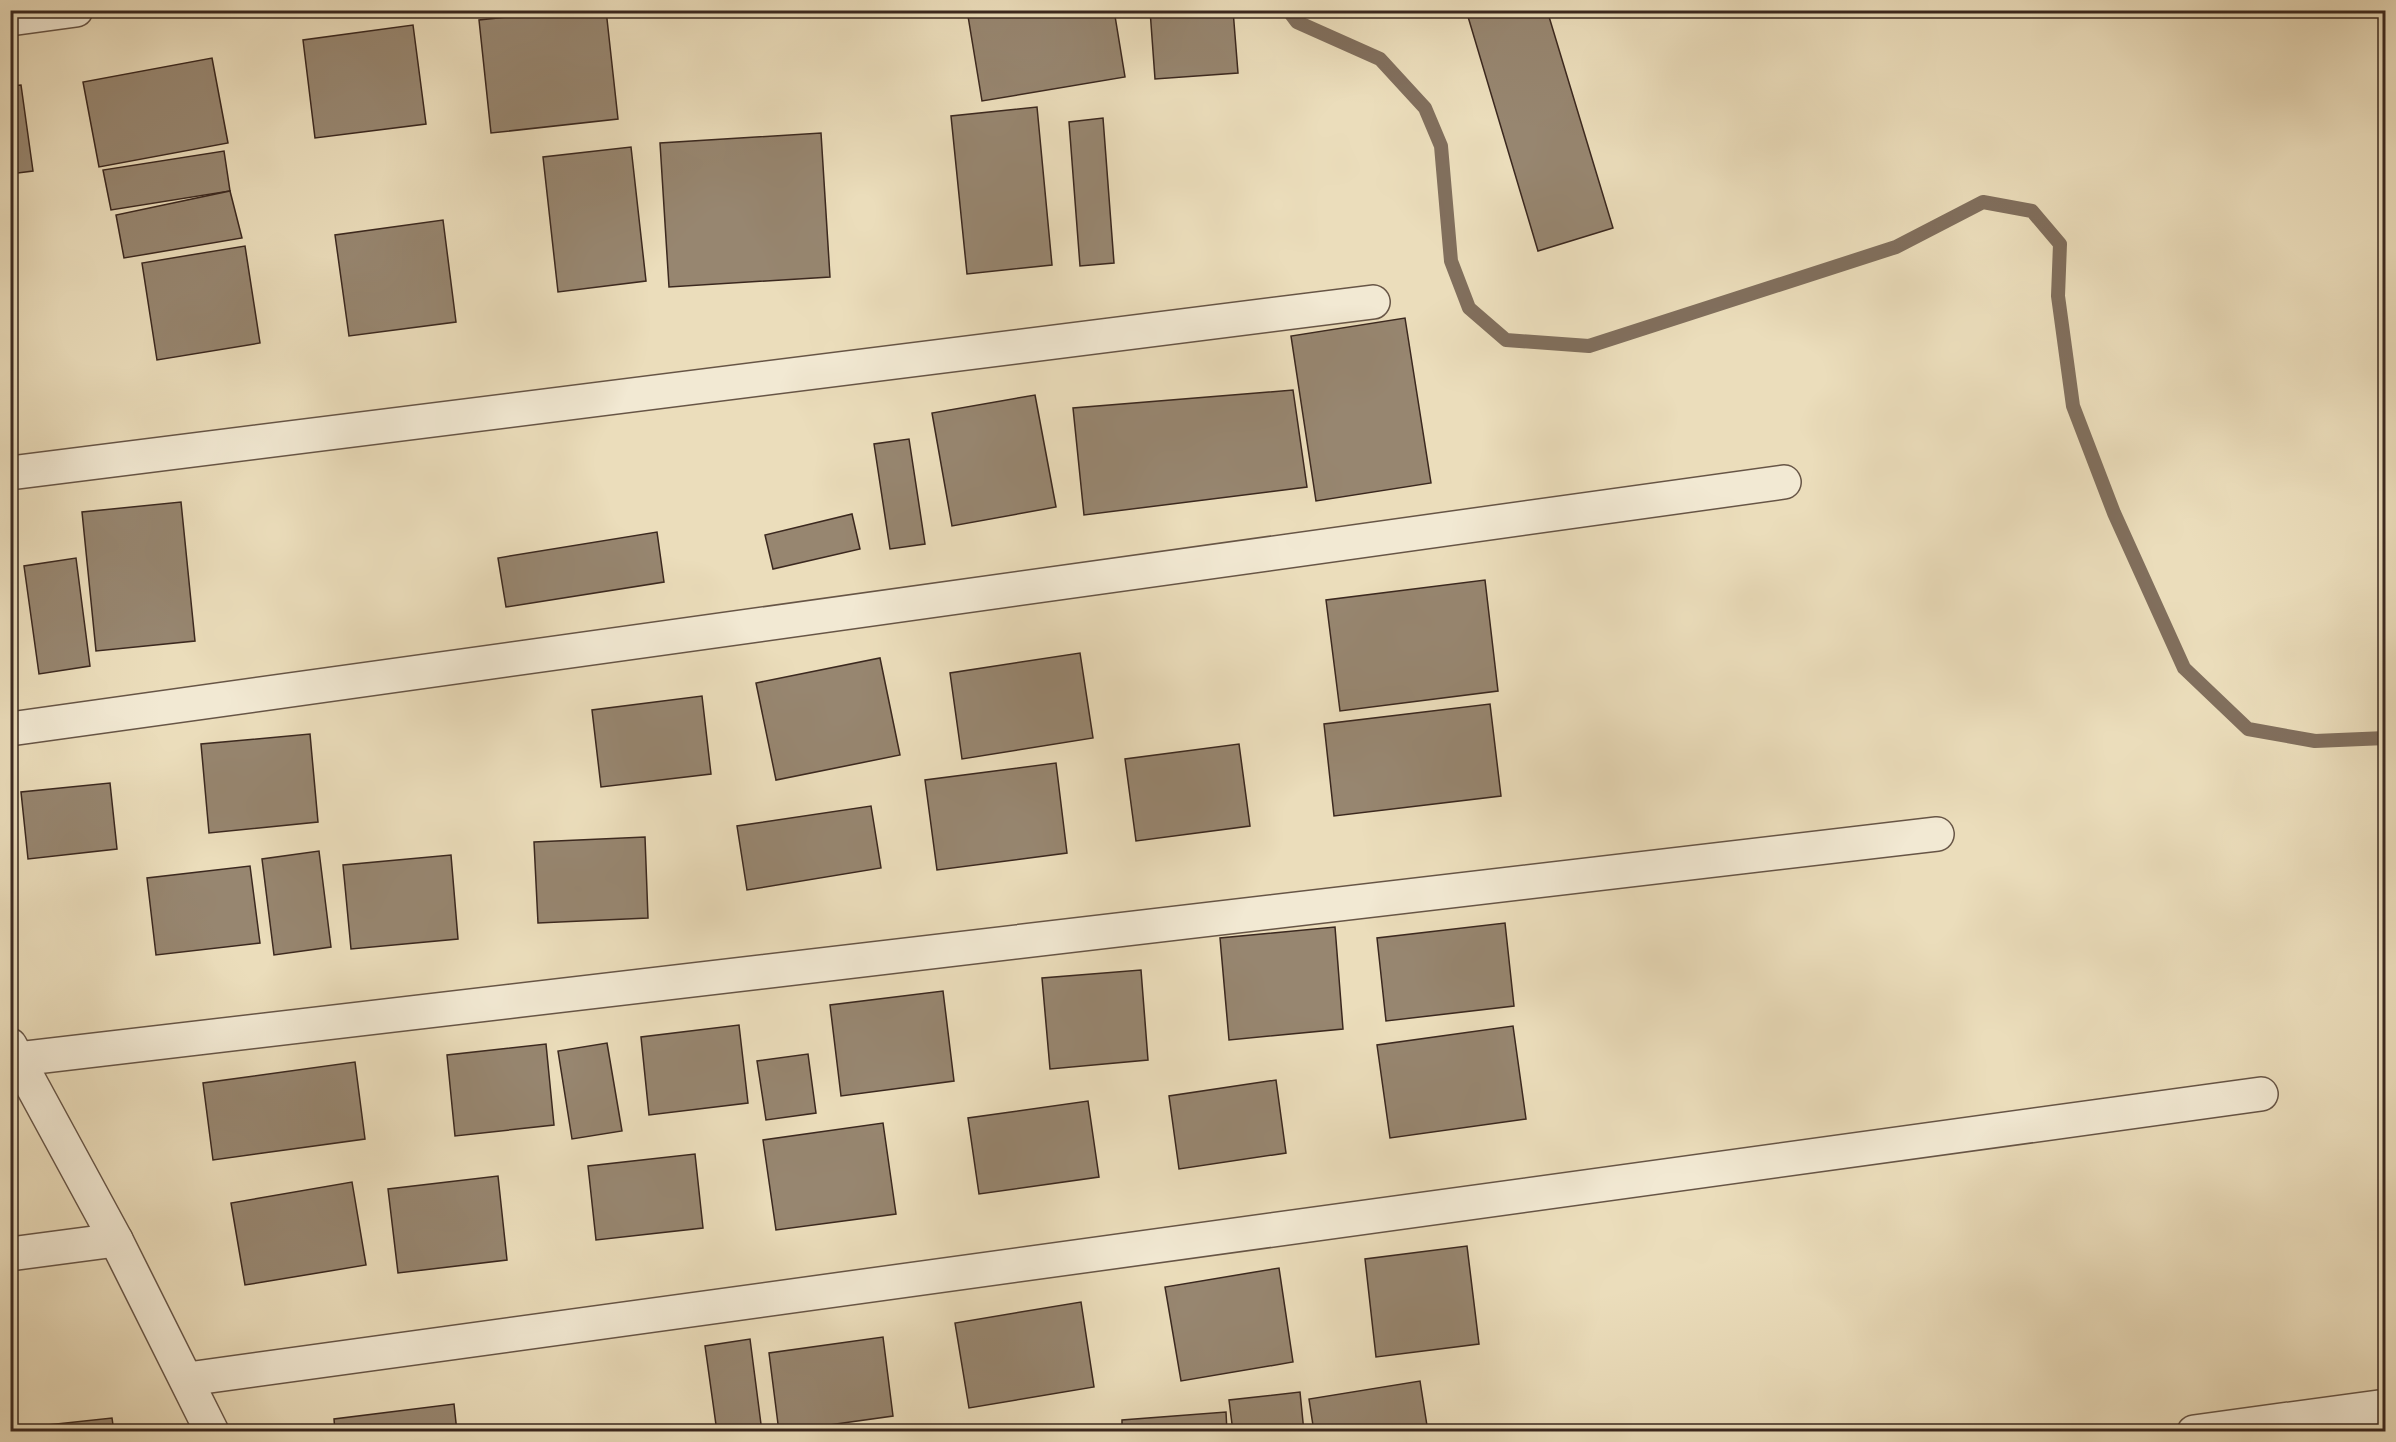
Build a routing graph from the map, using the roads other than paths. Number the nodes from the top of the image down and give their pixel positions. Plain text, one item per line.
1 (76, 10) edge
2 (10, 19) edge
3 (1373, 302) dead end
4 (10, 473) edge
5 (1784, 482) dead end
6 (10, 729) edge
7 (1937, 834) dead end
8 (14, 1052) edge
9 (2261, 1094) dead end
10 (116, 1240) junction
11 (10, 1254) edge
12 (188, 1379) junction
13 (2385, 1406) edge
14 (212, 1431) edge
15 (2194, 1431) edge

1 - 2 street
3 - 4 street
5 - 6 street
7 - 8 street
8 - 10 street
9 - 12 street
10 - 11 street
10 - 12 street
12 - 14 street
13 - 15 street

